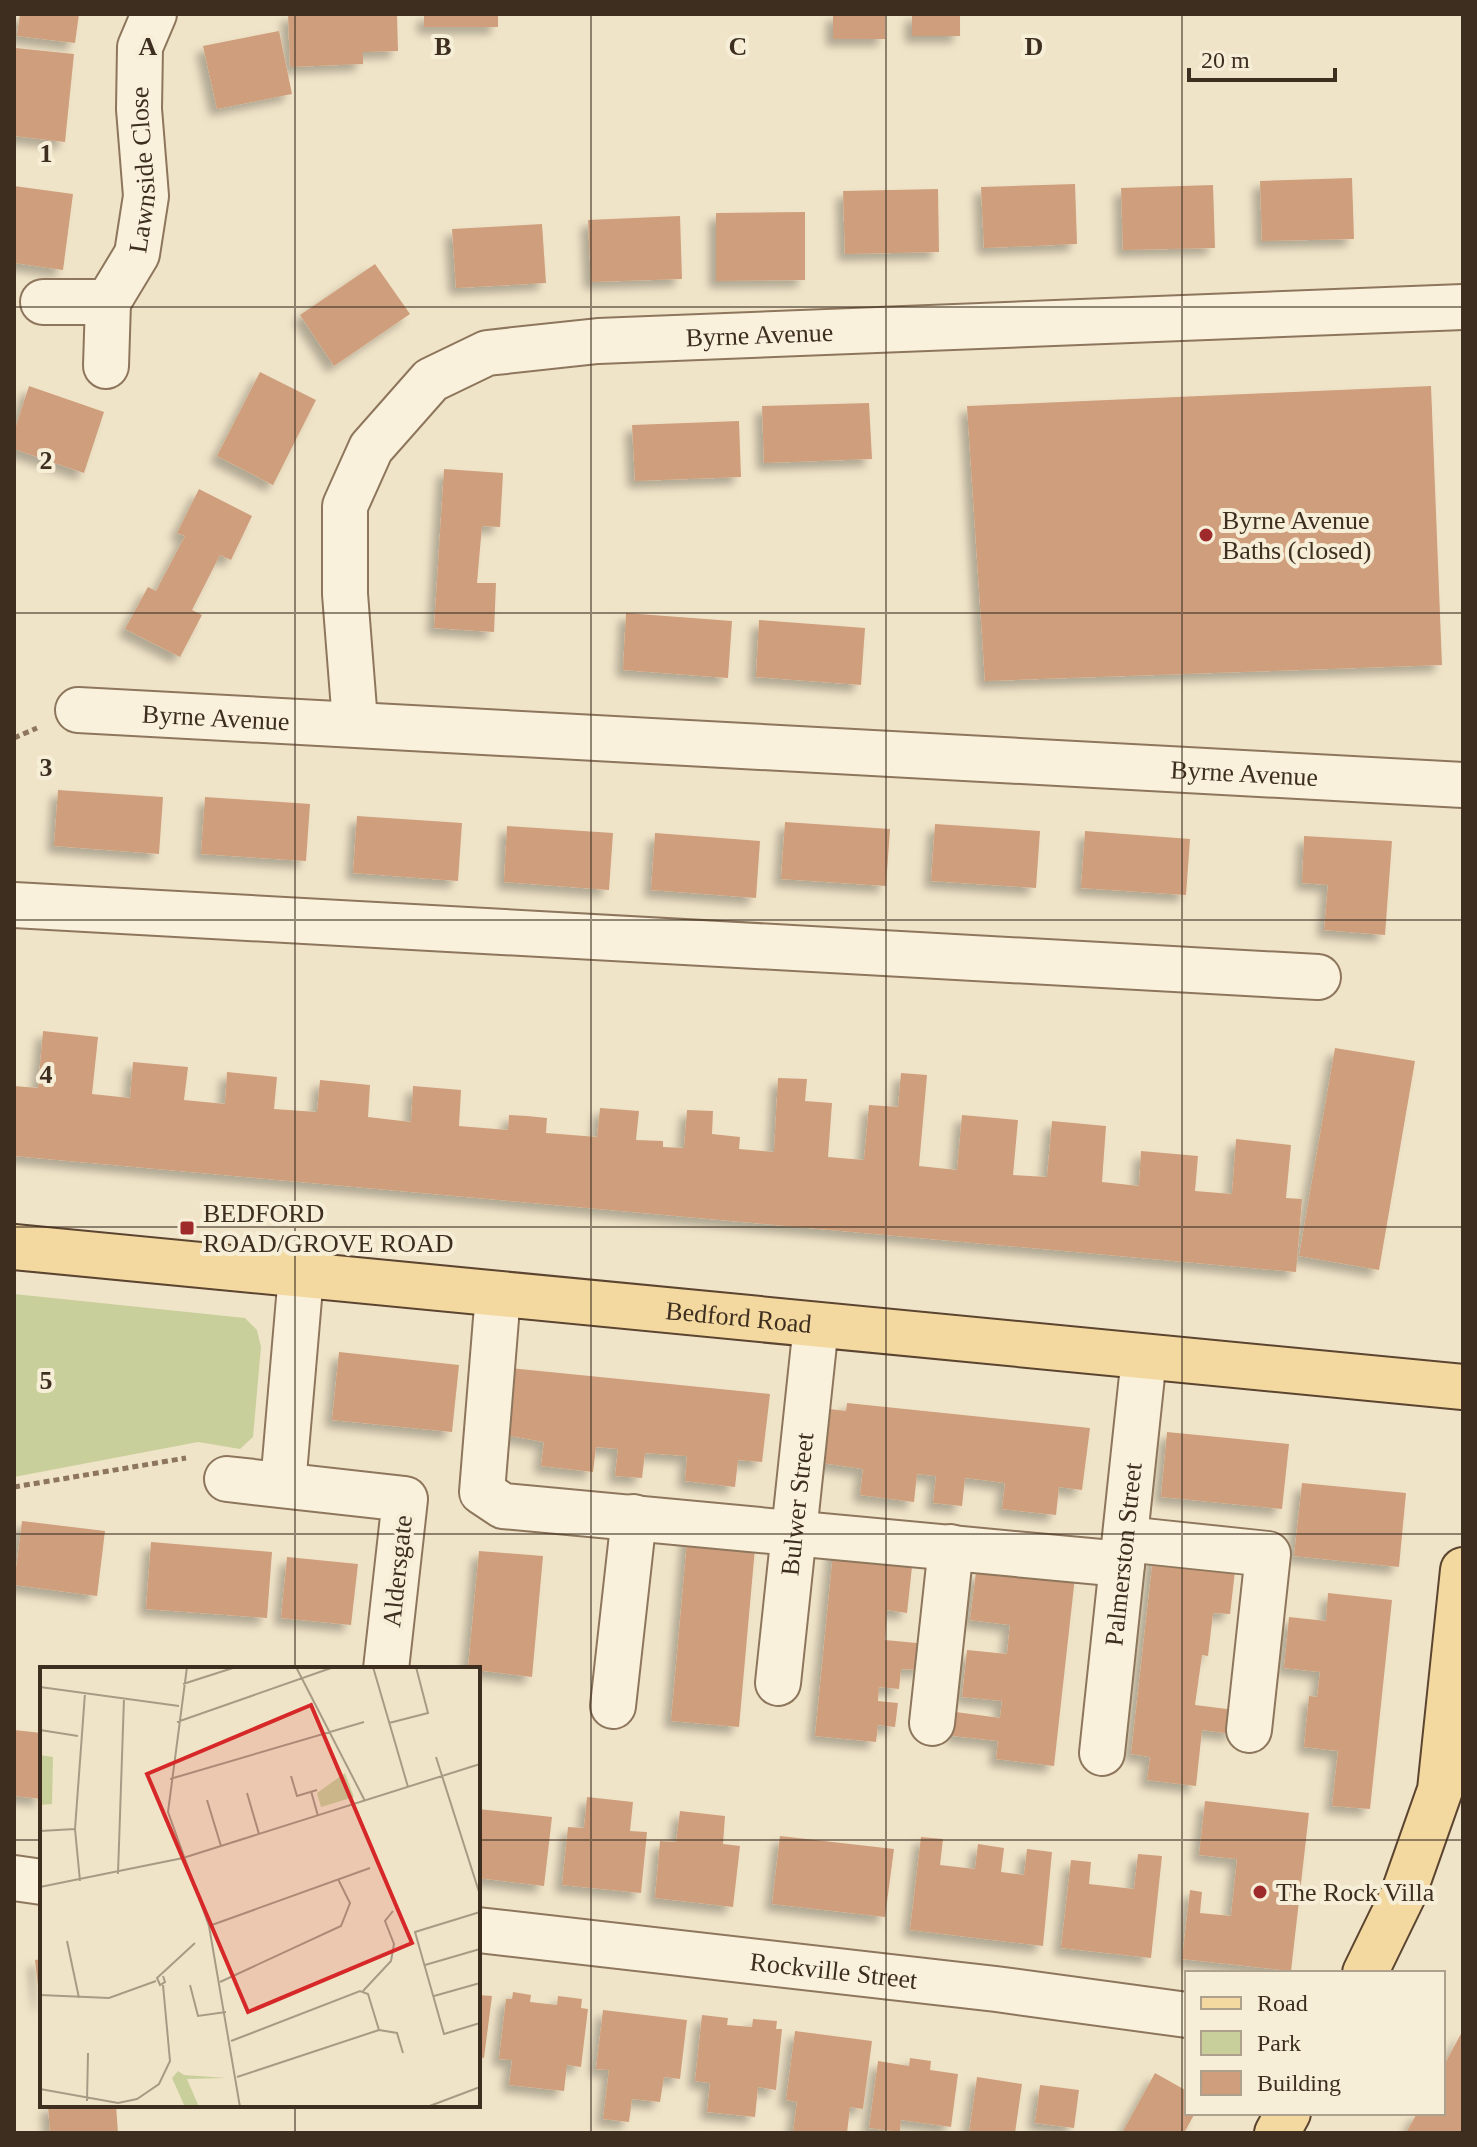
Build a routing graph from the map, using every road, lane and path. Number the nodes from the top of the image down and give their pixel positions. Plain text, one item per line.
1 (154, 14) edge
2 (43, 302) dead end
3 (108, 302) junction
4 (1463, 307) edge
5 (106, 366) dead end
6 (78, 710) dead end
7 (355, 722) junction
8 (1463, 785) edge
9 (14, 905) edge
10 (1318, 977) dead end
11 (14, 1247) edge
12 (301, 1275) junction
13 (498, 1294) junction
14 (816, 1325) junction
15 (1144, 1357) junction
16 (1463, 1387) edge
17 (227, 1479) joint
18 (283, 1485) junction
19 (14, 1487) edge
20 (634, 1517) junction
21 (794, 1532) junction
22 (951, 1547) junction
23 (1124, 1551) junction
24 (1463, 1570) edge
25 (386, 1667) edge
26 (778, 1683) dead end
27 (613, 1706) dead end
28 (932, 1723) dead end
29 (1249, 1730) dead end
30 (1102, 1753) dead end
31 (14, 1878) edge
32 (40, 1882) edge
33 (480, 1930) edge
34 (1366, 1971) edge
35 (1185, 2015) edge
36 (1287, 2115) edge
37 (1277, 2133) edge

1 - 3 street, Lawnside Close
2 - 3 street
3 - 5 street
4 - 7 street, Byrne Avenue
6 - 7 street, Byrne Avenue
7 - 8 street, Byrne Avenue
9 - 10 street
11 - 12 main road, Bedford Road
12 - 13 main road, Bedford Road
12 - 18 street
13 - 14 main road, Bedford Road
13 - 20 street
14 - 15 main road, Bedford Road
14 - 21 street, Bulwer Street
15 - 16 main road, Bedford Road
15 - 23 street, Palmerston Street
17 - 18 street, Aldersgate
17 - 19 path
18 - 25 street, Aldersgate
20 - 21 street
20 - 27 street
21 - 22 street
21 - 26 street, Bulwer Street
22 - 23 street
22 - 28 street
23 - 29 street
23 - 30 street, Palmerston Street
24 - 34 main road
31 - 32 street
33 - 35 street, Rockville Street
36 - 37 main road

